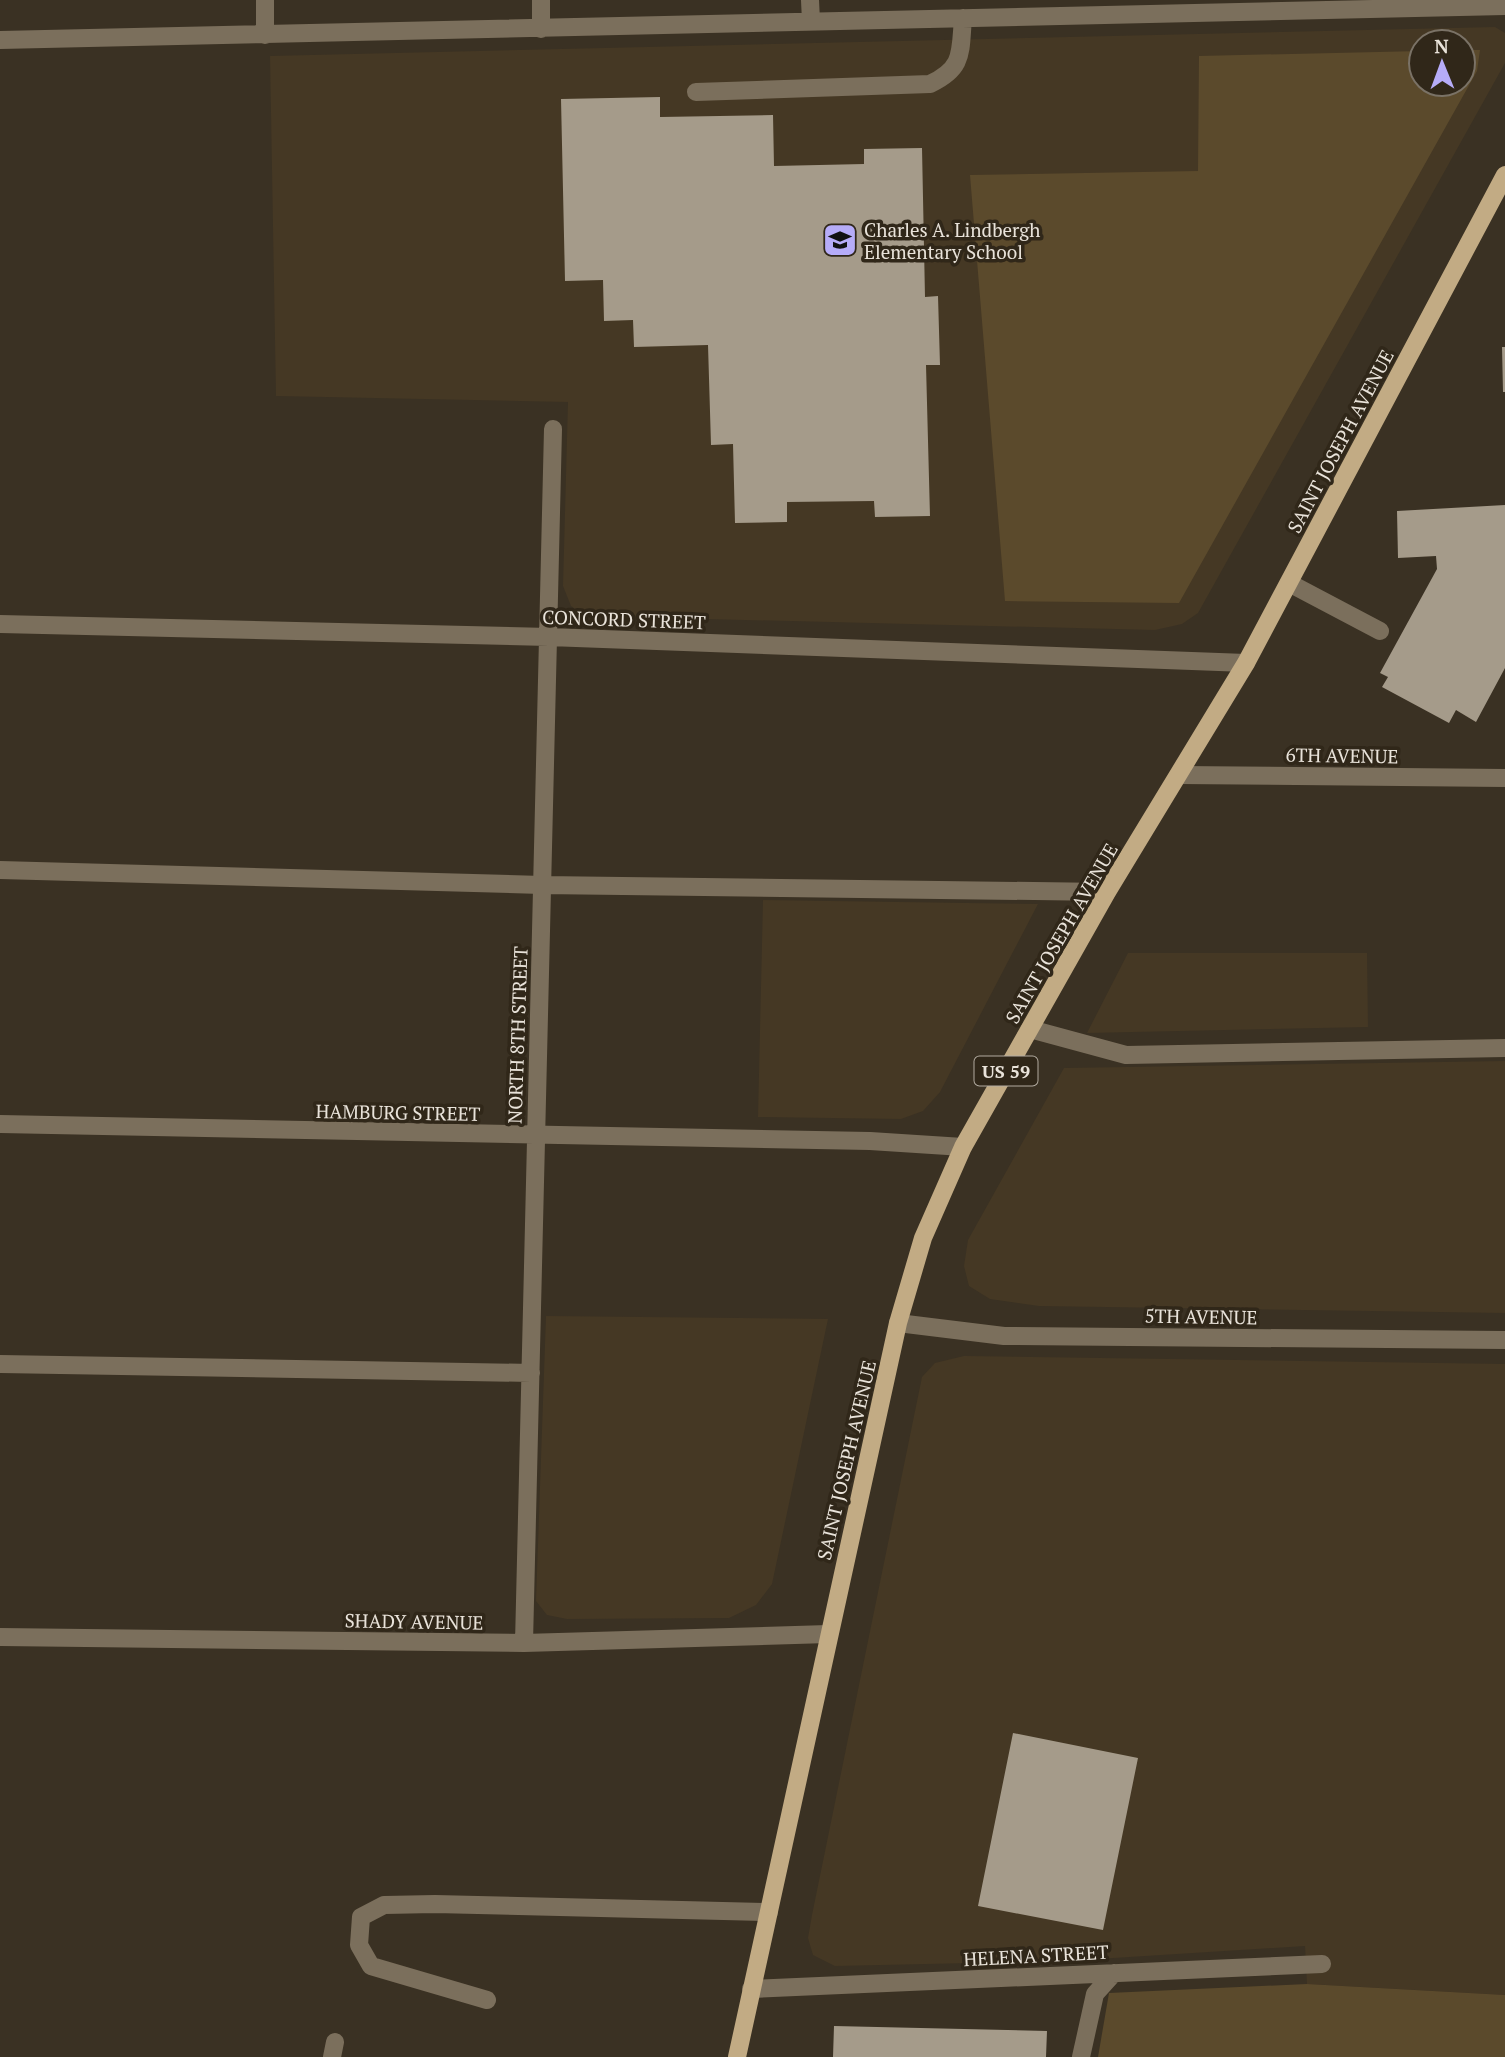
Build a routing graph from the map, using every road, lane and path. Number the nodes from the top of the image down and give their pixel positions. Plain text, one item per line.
1 (265, 0) edge
2 (541, 0) edge
3 (810, 0) edge
4 (1351, 4) edge
5 (1505, 6) edge
6 (1077, 8) edge
7 (963, 18) junction
8 (811, 21) junction
9 (541, 29) junction
10 (265, 35) junction
11 (0, 40) edge
12 (696, 92) dead end
13 (1505, 175) edge
14 (1499, 200) edge
15 (553, 429) dead end
16 (1289, 583) junction
17 (0, 624) edge
18 (1380, 631) dead end
19 (549, 637) junction
20 (1246, 663) junction
21 (1179, 775) junction
22 (1505, 777) edge
23 (0, 870) edge
24 (542, 885) junction
25 (1107, 892) junction
26 (1030, 1029) junction
27 (1505, 1048) edge
28 (0, 1124) edge
29 (535, 1136) junction
30 (963, 1147) junction
31 (898, 1323) junction
32 (1505, 1340) edge
33 (0, 1364) edge
34 (530, 1373) junction
35 (828, 1634) junction
36 (0, 1637) edge
37 (524, 1643) junction
38 (769, 1912) junction
39 (1322, 1964) dead end
40 (1114, 1973) junction
41 (751, 1989) junction
42 (486, 2000) dead end
43 (737, 2057) edge
44 (1082, 2057) edge

1 - 10 street
2 - 9 street
3 - 8 street
4 - 5 street
4 - 6 street
6 - 7 street
7 - 8 street
7 - 12 street
8 - 9 street
9 - 10 street
10 - 11 street
13 - 14 main road, SAINT JOSEPH AVENUE / US 59
14 - 16 main road, SAINT JOSEPH AVENUE / US 59
15 - 19 street, NORTH 8TH STREET
16 - 18 street
16 - 20 main road, SAINT JOSEPH AVENUE / US 59
17 - 19 street, CONCORD STREET
19 - 20 street, CONCORD STREET
19 - 24 street, NORTH 8TH STREET
20 - 21 main road, SAINT JOSEPH AVENUE / US 59
21 - 22 street, 6TH AVENUE
21 - 25 main road, SAINT JOSEPH AVENUE / US 59
23 - 24 street
24 - 25 street
24 - 29 street, NORTH 8TH STREET
25 - 26 main road, SAINT JOSEPH AVENUE / US 59
26 - 27 street
26 - 30 main road, SAINT JOSEPH AVENUE / US 59
28 - 29 street, HAMBURG STREET
29 - 30 street, HAMBURG STREET
29 - 34 street, NORTH 8TH STREET
30 - 31 main road, SAINT JOSEPH AVENUE / US 59
31 - 32 street, 5TH AVENUE
31 - 35 main road, SAINT JOSEPH AVENUE / US 59
33 - 34 street
34 - 37 street, NORTH 8TH STREET
35 - 37 street, SHADY AVENUE
35 - 38 main road, SAINT JOSEPH AVENUE / US 59
36 - 37 street, SHADY AVENUE
38 - 41 main road, SAINT JOSEPH AVENUE / US 59
38 - 42 street
39 - 40 street, HELENA STREET
40 - 41 street, HELENA STREET
40 - 44 street
41 - 43 main road, SAINT JOSEPH AVENUE / US 59

